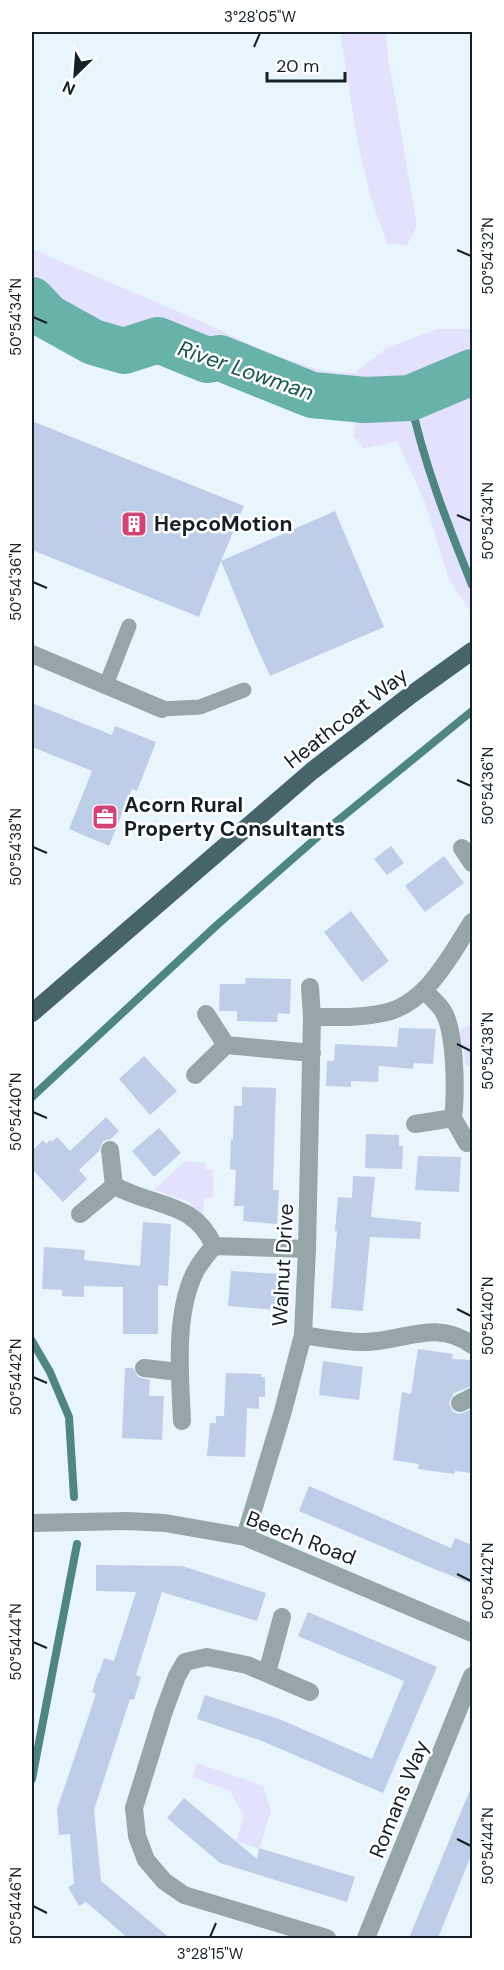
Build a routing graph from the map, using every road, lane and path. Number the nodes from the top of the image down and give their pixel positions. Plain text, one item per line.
1 (129, 626) dead end
2 (472, 651) edge
3 (32, 654) edge
4 (106, 685) junction
5 (244, 690) dead end
6 (162, 709) joint
7 (472, 922) edge
8 (310, 987) dead end
9 (424, 990) junction
10 (32, 1013) edge
11 (206, 1014) dead end
12 (312, 1017) junction
13 (226, 1045) junction
14 (312, 1053) junction
15 (195, 1075) dead end
16 (453, 1118) junction
17 (415, 1124) dead end
18 (466, 1143) dead end
19 (110, 1150) dead end
20 (114, 1186) junction
21 (80, 1214) dead end
22 (214, 1246) junction
23 (307, 1249) junction
24 (303, 1335) junction
25 (472, 1345) edge
26 (144, 1368) dead end
27 (179, 1372) junction
28 (182, 1421) dead end
29 (32, 1523) edge
30 (244, 1537) junction
31 (282, 1617) dead end
32 (472, 1633) edge
33 (267, 1672) junction
34 (472, 1676) edge
35 (310, 1692) dead end
36 (327, 1938) edge
37 (366, 1938) edge

1 - 4 lane
2 - 10 main road, Heathcoat Way
3 - 4 street
4 - 6 street
5 - 6 lane
7 - 9 street
8 - 12 street, Walnut Drive
9 - 12 street
9 - 16 street
11 - 13 street
12 - 14 street, Walnut Drive
13 - 14 street
13 - 15 street
14 - 23 street, Walnut Drive
16 - 17 street
16 - 18 street
19 - 20 street
20 - 21 street
20 - 22 street
22 - 23 street
22 - 27 street
23 - 24 street, Walnut Drive
24 - 25 street
24 - 30 street, Walnut Drive
26 - 27 street
27 - 28 street
29 - 30 street, Beech Road
30 - 32 street, Beech Road
31 - 33 street
33 - 35 street
33 - 36 street
34 - 37 street, Romans Way

